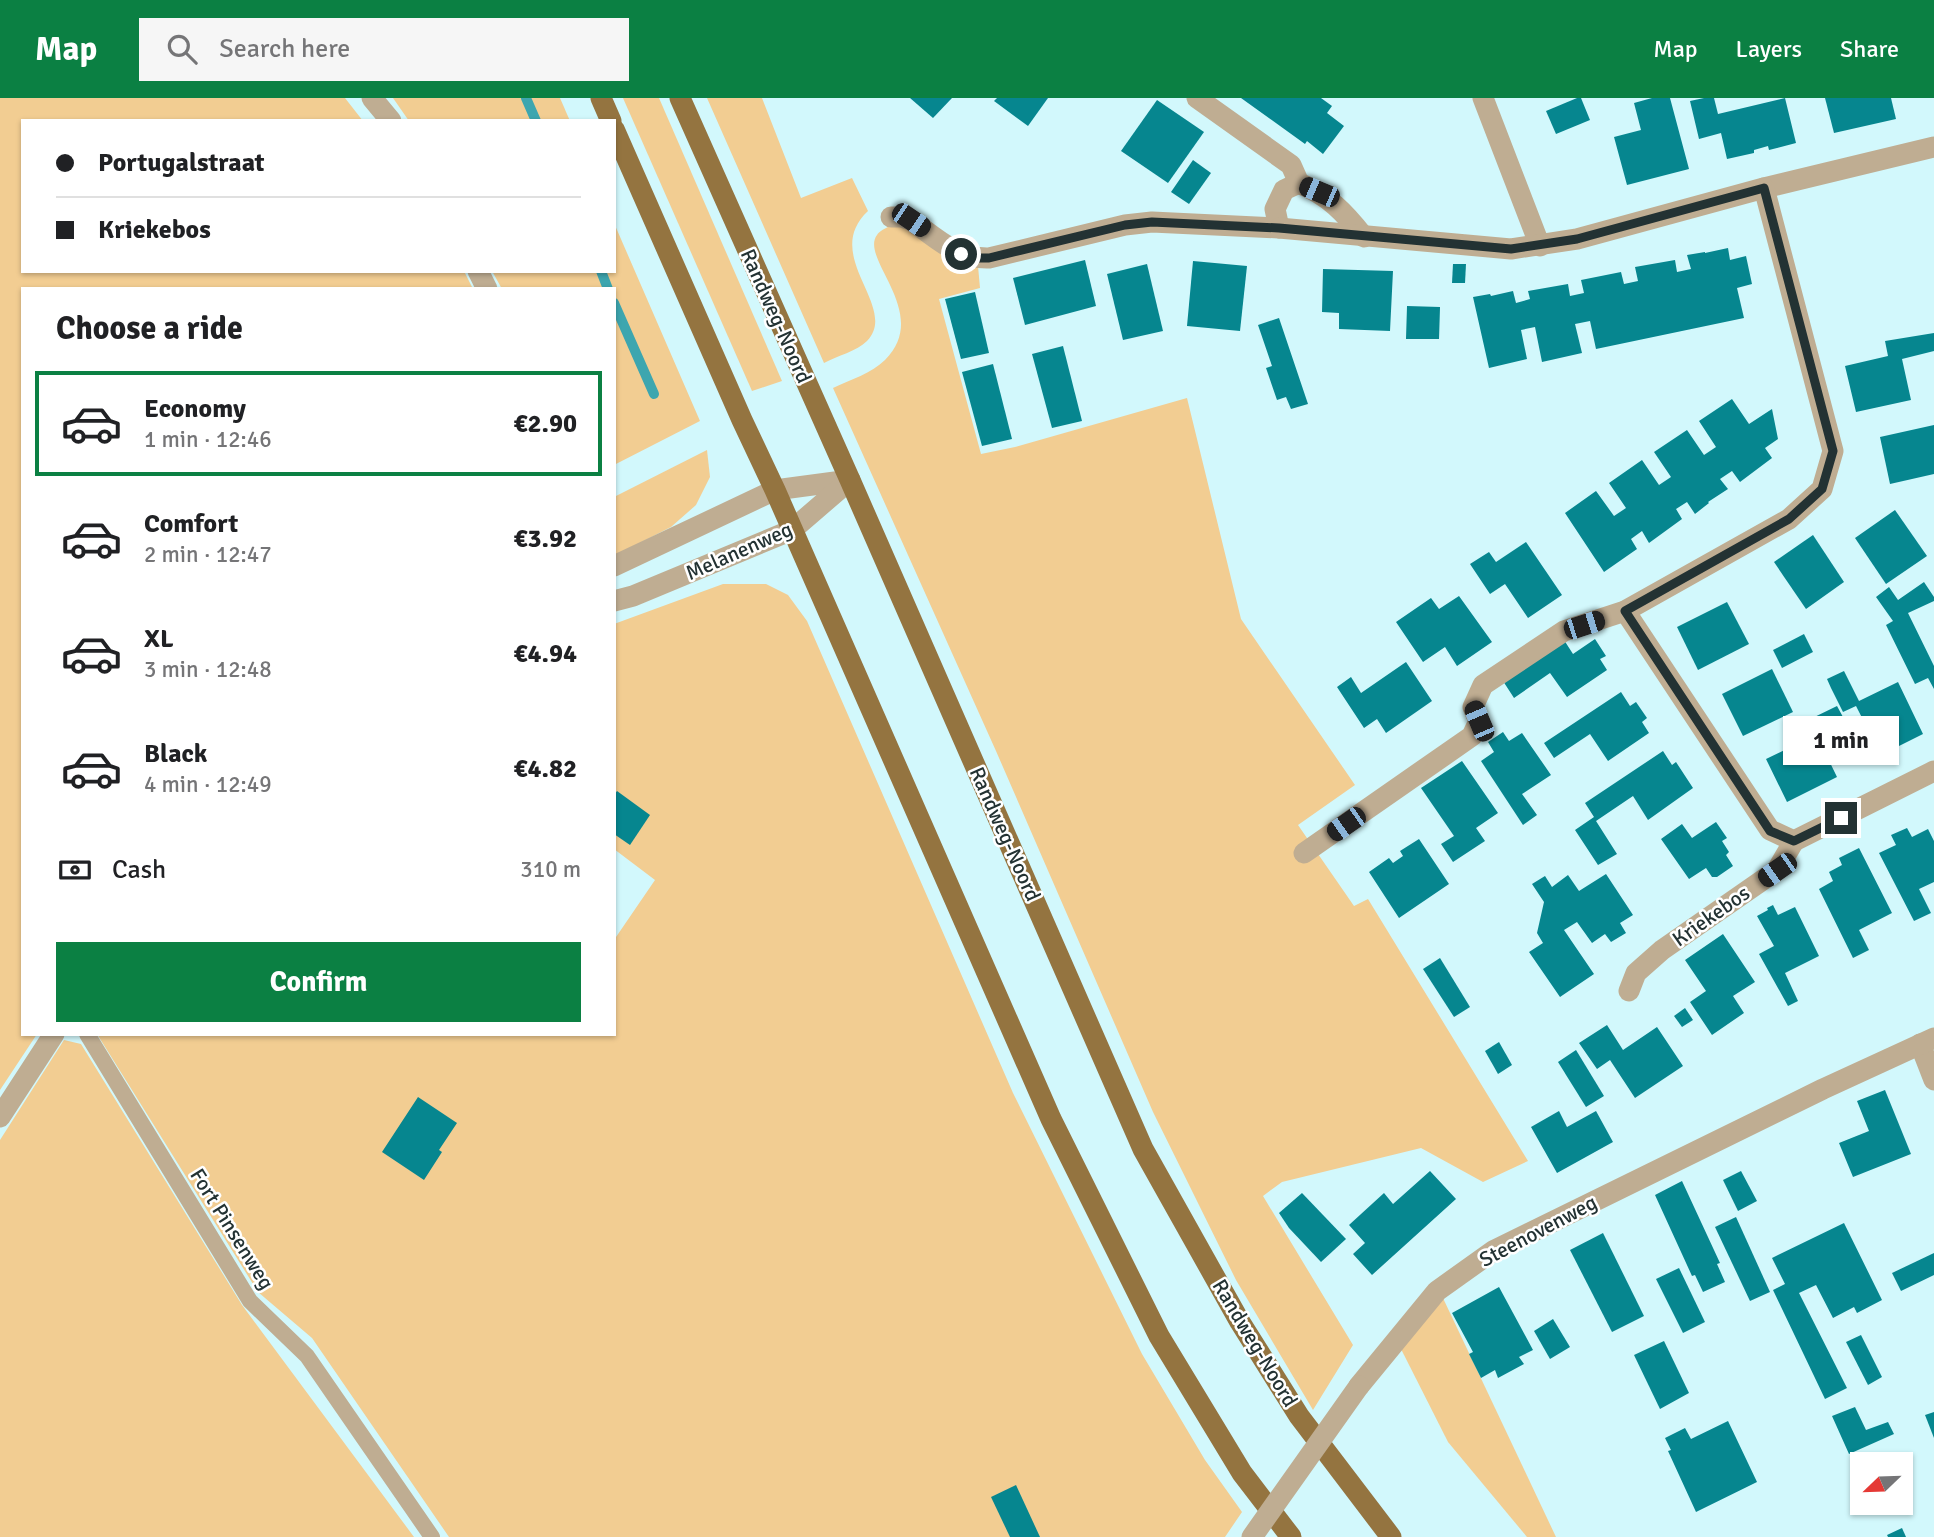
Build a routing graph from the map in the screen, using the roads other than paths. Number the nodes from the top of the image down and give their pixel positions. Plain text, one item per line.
1 (372, 98) edge
2 (601, 98) edge
3 (680, 98) edge
4 (1197, 98) edge
5 (1483, 98) edge
6 (389, 119) edge
7 (610, 119) edge
8 (616, 134) edge
9 (1934, 147) edge
10 (1299, 183) junction
11 (1764, 188) junction
12 (891, 217) dead end
13 (1279, 228) junction
14 (1364, 237) junction
15 (1540, 246) junction
16 (850, 480) junction
17 (775, 490) junction
18 (792, 530) junction
19 (616, 565) edge
20 (616, 600) edge
21 (1625, 611) junction
22 (1934, 771) edge
23 (1794, 841) junction
24 (1304, 853) dead end
25 (1629, 991) dead end
26 (53, 1036) edge
27 (87, 1036) edge
28 (1927, 1041) edge
29 (1934, 1080) edge
30 (0, 1117) edge
31 (432, 1537) edge
32 (1252, 1537) edge
33 (1291, 1537) edge
34 (1391, 1537) edge

1 - 6 street
2 - 7 main road
3 - 16 main road, Randweg-Noord
4 - 10 street
5 - 15 street
8 - 17 main road
9 - 11 street
10 - 13 street
10 - 14 street
11 - 15 street
11 - 21 street
12 - 13 street
13 - 14 street
14 - 15 street
16 - 17 street, Melanenweg
16 - 18 street, Melanenweg
16 - 34 main road, Randweg-Noord
17 - 18 main road
17 - 19 street, Melanenweg
18 - 20 street, Melanenweg
18 - 33 main road
21 - 23 street
21 - 24 street
22 - 23 street
23 - 25 street, Kriekebos
26 - 30 street
27 - 31 lane, Fort Pinsenweg
28 - 29 street
28 - 32 street, Steenovenweg, bridge

